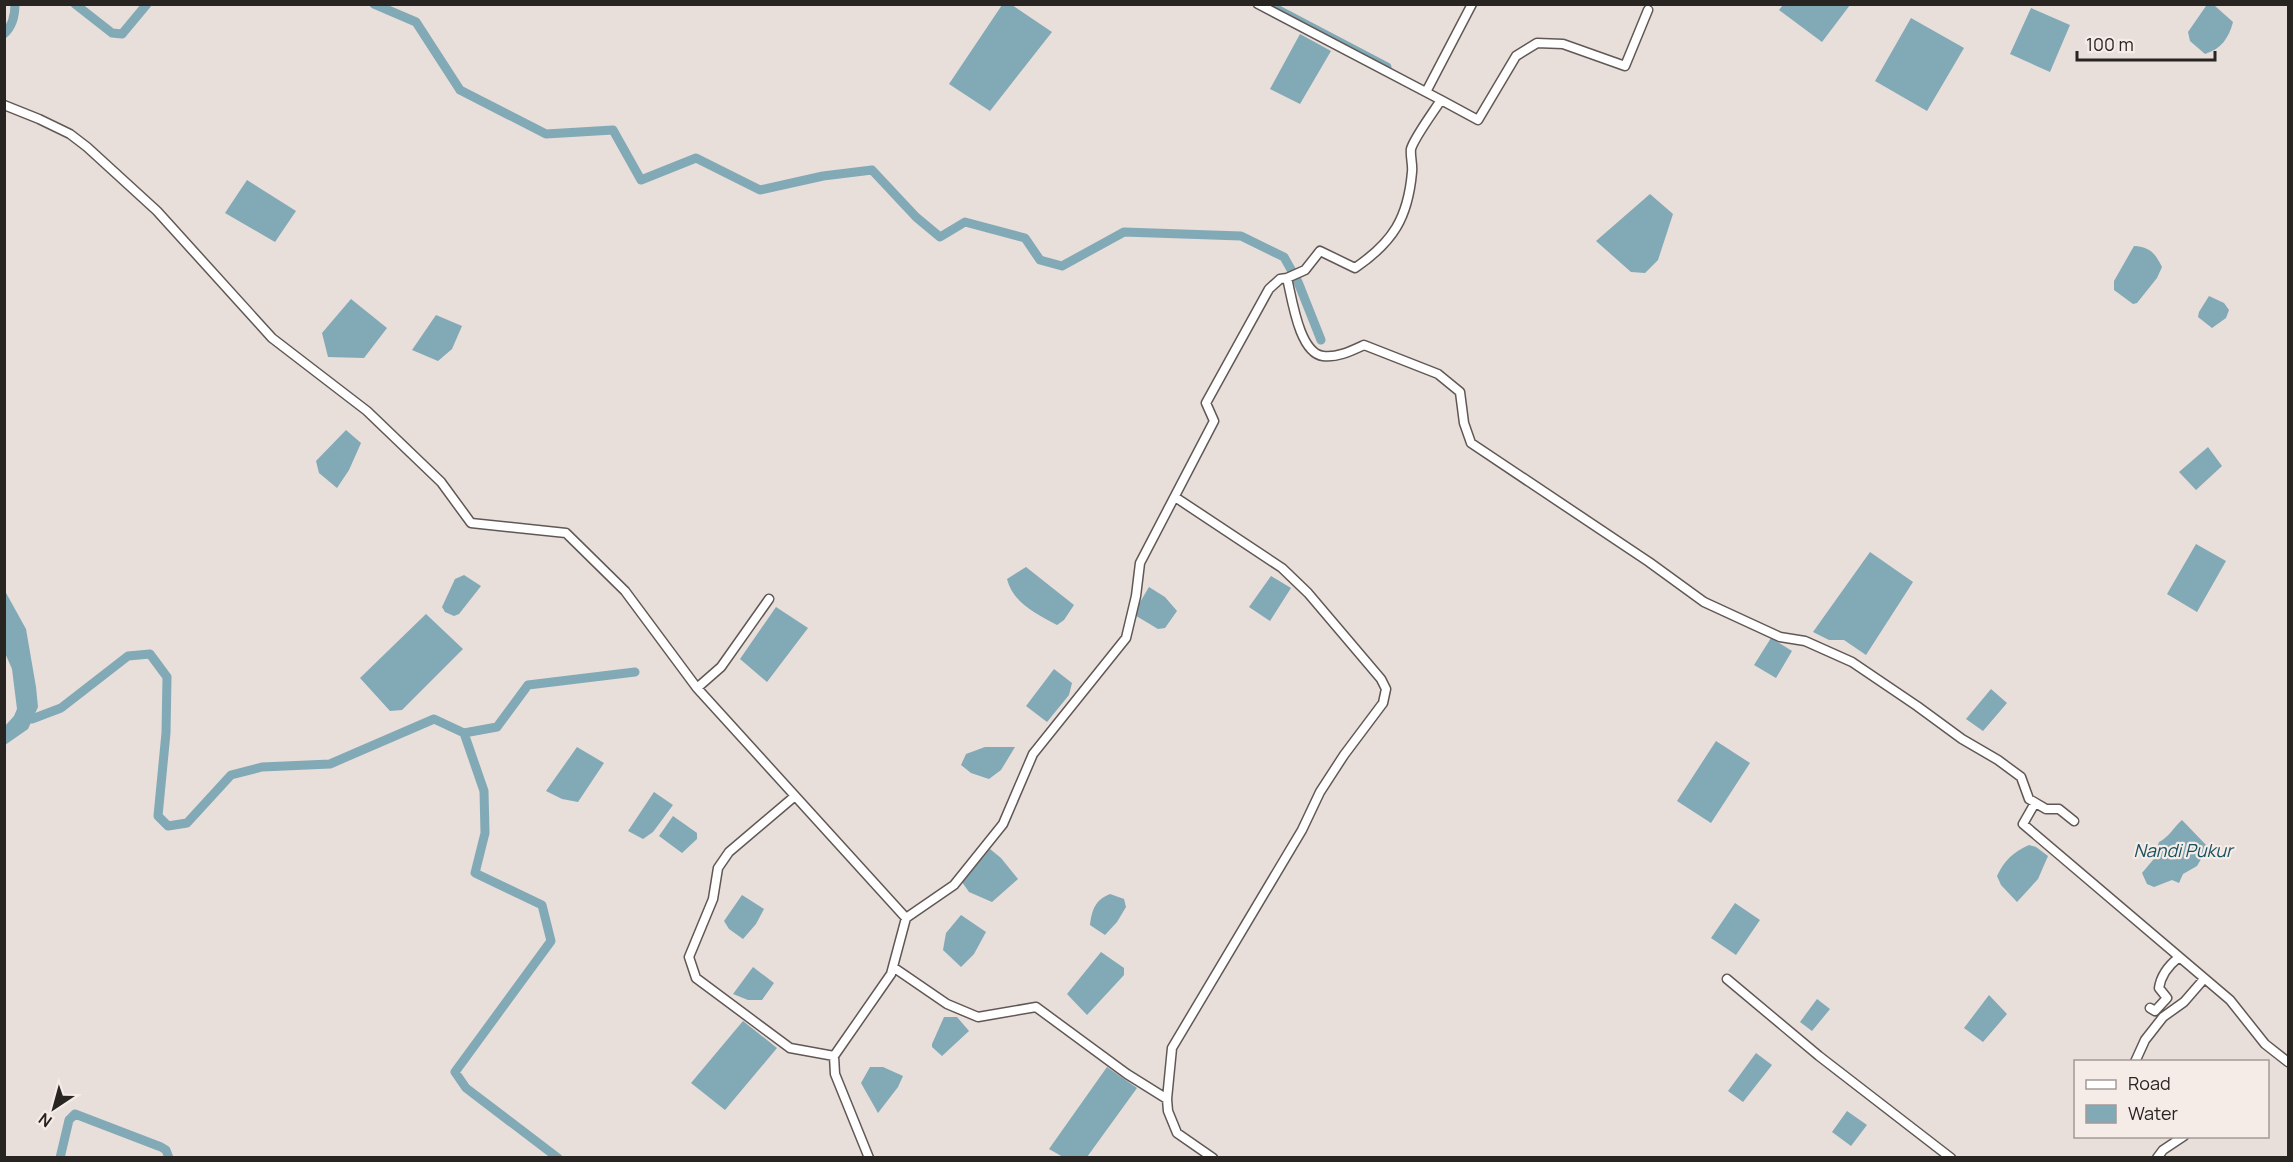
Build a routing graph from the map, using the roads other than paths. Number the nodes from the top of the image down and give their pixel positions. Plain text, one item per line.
1 (1258, 4) edge
2 (1473, 4) edge
3 (1648, 10) dead end
4 (1426, 92) junction
5 (1440, 100) junction
6 (4, 105) edge
7 (1287, 278) junction
8 (1175, 497) junction
9 (769, 599) dead end
10 (697, 688) junction
11 (795, 796) junction
12 (2035, 803) junction
13 (2074, 821) dead end
14 (906, 918) junction
15 (2178, 958) junction
16 (893, 967) junction
17 (1727, 979) dead end
18 (2204, 979) junction
19 (2150, 1008) dead end
20 (834, 1056) junction
21 (2136, 1060) edge
22 (2289, 1062) edge
23 (1167, 1099) junction
24 (2182, 1138) edge
25 (869, 1158) edge
26 (1213, 1158) edge
27 (1951, 1158) edge
28 (2157, 1158) edge

1 - 4 street
2 - 4 street
3 - 5 street
4 - 5 street
5 - 7 street
6 - 10 street
7 - 8 street
7 - 12 street
8 - 14 street
8 - 23 street
9 - 10 street
10 - 11 street
11 - 14 street
11 - 20 street
12 - 13 street
12 - 15 street
14 - 16 street
15 - 18 street
15 - 19 street
16 - 20 street
16 - 23 street
17 - 27 street
18 - 21 street
18 - 22 street
20 - 25 street
23 - 26 street
24 - 28 street

